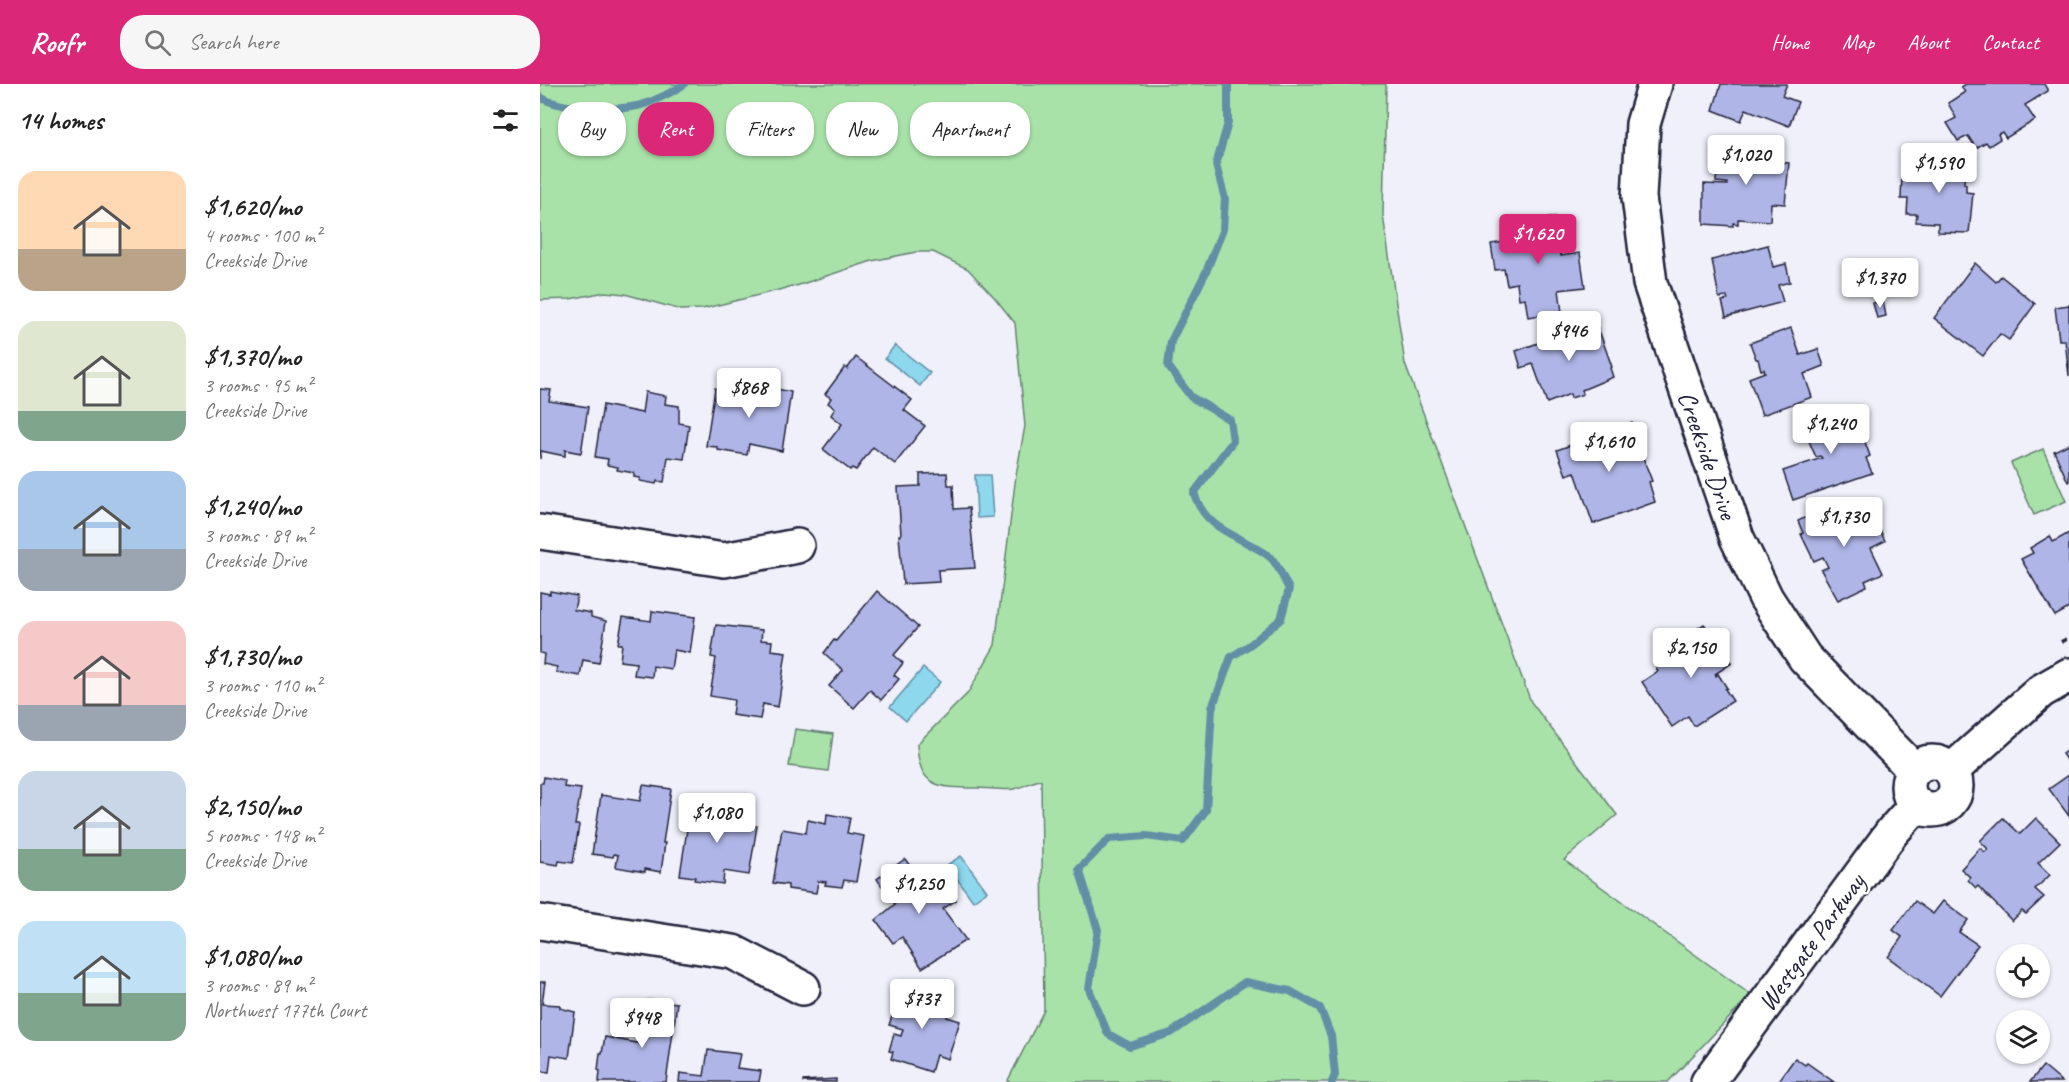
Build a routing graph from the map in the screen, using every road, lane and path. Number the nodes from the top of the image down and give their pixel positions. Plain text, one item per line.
1 (1655, 84) edge
2 (540, 532) edge
3 (797, 546) dead end
4 (2069, 638) edge
5 (2061, 642) dead end
6 (2069, 675) edge
7 (1914, 770) junction
8 (1951, 771) junction
9 (1917, 804) junction
10 (540, 922) edge
11 (803, 988) dead end
12 (1708, 1082) edge

1 - 7 street, Creekside Drive
2 - 3 street
4 - 5 path
6 - 8 street
7 - 8 street
7 - 9 street
8 - 9 street
9 - 12 street, Westgate Parkway
10 - 11 street

